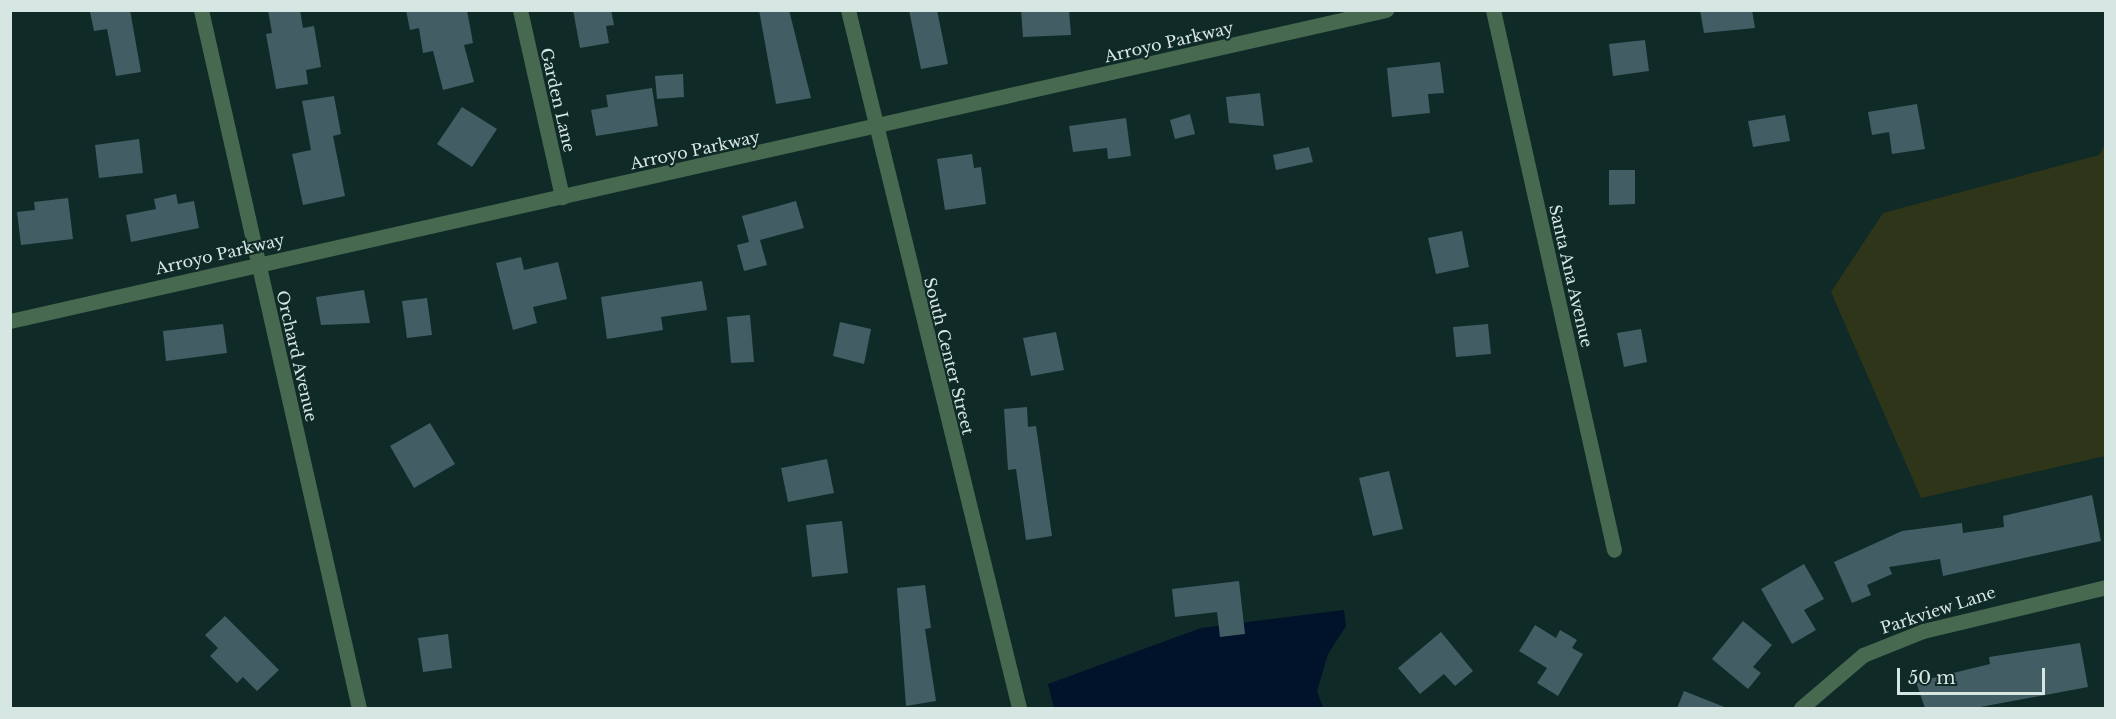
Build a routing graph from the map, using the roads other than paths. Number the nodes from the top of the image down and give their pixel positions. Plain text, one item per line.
1 (201, 10) edge
2 (520, 10) edge
3 (848, 10) edge
4 (1386, 10) edge
5 (1493, 10) edge
6 (874, 129) junction
7 (562, 197) junction
8 (258, 263) junction
9 (10, 321) edge
10 (1614, 550) dead end
11 (2106, 587) edge
12 (359, 708) edge
13 (1019, 708) edge
14 (1801, 708) edge

1 - 8 street, Orchard Avenue
2 - 7 street, Garden Lane
3 - 6 street, South Center Street
4 - 6 street, Arroyo Parkway
5 - 10 street, Santa Ana Avenue
6 - 7 street, Arroyo Parkway
6 - 13 street, South Center Street
7 - 8 street, Arroyo Parkway
8 - 9 street, Arroyo Parkway
8 - 12 street, Orchard Avenue
11 - 14 street, Parkview Lane

